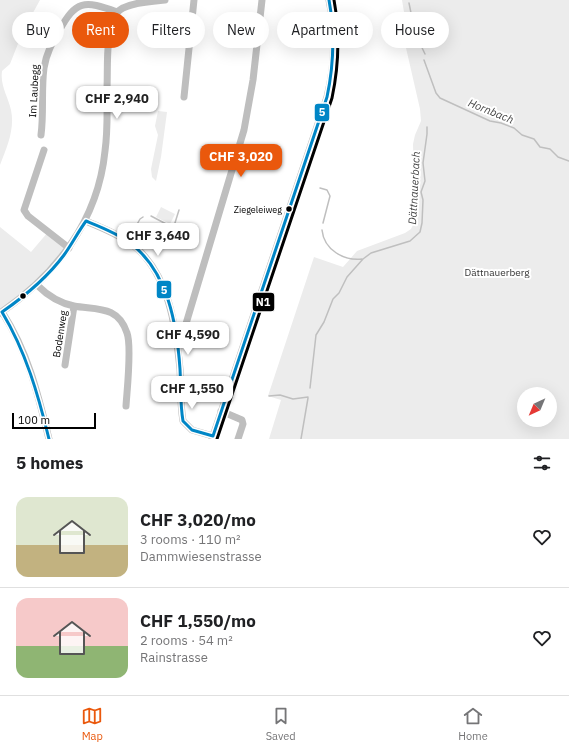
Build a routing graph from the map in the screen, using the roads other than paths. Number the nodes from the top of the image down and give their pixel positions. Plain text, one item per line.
1 (165, 0) edge
2 (194, 0) edge
3 (262, 0) edge
4 (329, 0) edge
5 (117, 12) joint
6 (109, 48) edge
7 (184, 96) dead end
8 (41, 135) dead end
9 (44, 150) dead end
10 (86, 221) junction
11 (69, 248) junction
12 (37, 285) junction
13 (74, 306) junction
14 (1, 313) edge
15 (176, 336) junction
16 (65, 364) dead end
17 (126, 406) dead end
18 (221, 411) junction
19 (213, 438) edge
20 (49, 439) edge
21 (238, 439) edge

1 - 5 street
2 - 7 street
3 - 15 street
4 - 18 street
5 - 8 street, Im Laubegg
6 - 10 street
9 - 11 street
10 - 11 street
10 - 15 street
11 - 12 street
12 - 13 street
12 - 14 street
13 - 16 street, Bodenweg
13 - 17 street
14 - 20 street
15 - 19 street
18 - 19 street
18 - 21 street

